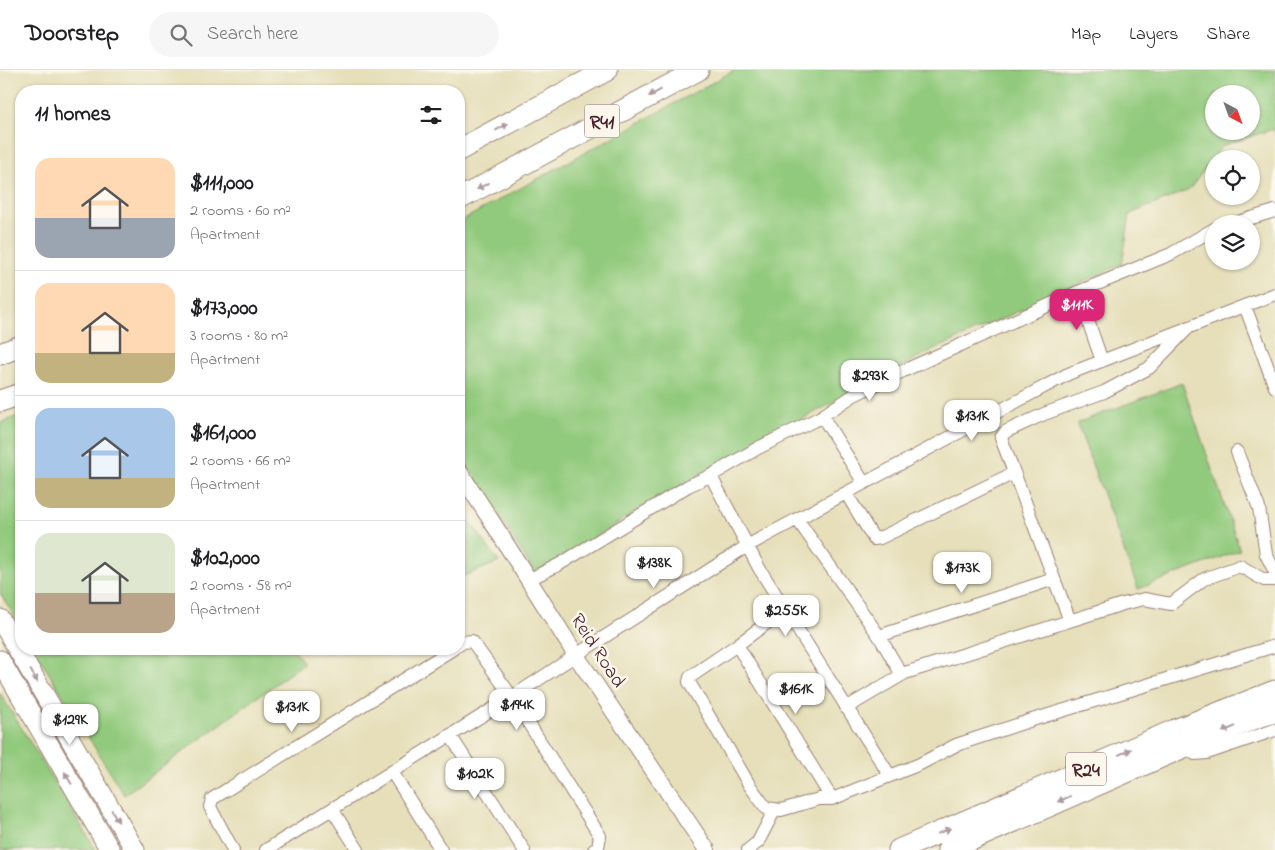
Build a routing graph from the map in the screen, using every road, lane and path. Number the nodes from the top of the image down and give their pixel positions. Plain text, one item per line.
1 (607, 70) edge
2 (698, 70) edge
3 (465, 147) edge
4 (465, 196) edge
5 (1275, 212) edge
6 (1260, 216) edge
7 (1205, 234) edge
8 (1078, 292) junction
9 (1275, 294) edge
10 (1245, 306) junction
11 (1191, 326) junction
12 (15, 348) edge
13 (0, 354) edge
14 (1102, 361) junction
15 (1275, 387) edge
16 (15, 396) edge
17 (0, 401) edge
18 (822, 416) junction
19 (1237, 452) dead end
20 (1014, 473) junction
21 (465, 480) edge
22 (713, 480) dead end
23 (864, 483) junction
24 (846, 493) junction
25 (797, 519) junction
26 (747, 546) junction
27 (1275, 572) edge
28 (1054, 579) junction
29 (528, 580) junction
30 (1275, 580) edge
31 (785, 610) junction
32 (0, 619) edge
33 (1070, 621) junction
34 (879, 636) junction
35 (465, 642) edge
36 (15, 645) edge
37 (737, 646) junction
38 (1275, 646) edge
39 (21, 655) edge
40 (443, 655) edge
41 (576, 655) junction
42 (0, 660) edge
43 (902, 675) junction
44 (1275, 691) edge
45 (512, 697) junction
46 (846, 708) junction
47 (1275, 712) edge
48 (1275, 730) edge
49 (450, 735) junction
50 (1179, 739) junction
51 (392, 772) junction
52 (890, 776) junction
53 (832, 799) junction
54 (332, 809) junction
55 (774, 809) junction
56 (271, 849) edge
57 (110, 850) edge
58 (135, 850) edge
59 (233, 850) edge
60 (358, 850) edge
61 (441, 850) edge
62 (524, 850) edge
63 (594, 850) edge
64 (707, 850) edge
65 (748, 850) edge
66 (899, 850) edge
67 (948, 850) edge

3 -> 1 main road, R41
2 -> 4 main road, R41
5 - 6 street
7 - 8 street
8 - 14 street
8 - 18 street
9 - 10 street
10 - 11 street
10 - 15 street
11 - 14 street
11 - 20 street
12 - 13 main road
14 - 23 street
16 - 17 main road
18 - 23 street
18 - 29 street
19 - 27 street
20 - 24 street
20 - 28 street
21 - 29 street, Reid Road
22 - 26 street
23 - 24 street
24 - 25 street
25 - 26 street
25 - 34 street
26 - 31 street
26 - 41 street
28 - 33 street
28 - 34 street
29 - 41 street, Reid Road
30 - 33 street
31 - 37 street
31 - 46 street
32 -> 36 main road
33 - 43 street
34 - 43 street
35 - 45 street
37 - 53 street
37 - 55 street
38 - 52 street
39 -> 58 main road
40 - 59 street
41 - 45 street
41 - 64 street, Reid Road
57 -> 42 main road
43 - 46 street
44 - 50 main road, R24
45 - 49 street
45 - 63 street
46 - 52 street
47 -> 50 main road, R24
48 - 50 street
49 - 51 street
49 - 62 street
66 -> 50 main road, R24
50 -> 67 main road, R24
51 - 54 street
51 - 61 street
52 - 53 street
53 - 55 street
54 - 56 street
54 - 60 street
55 - 65 street

